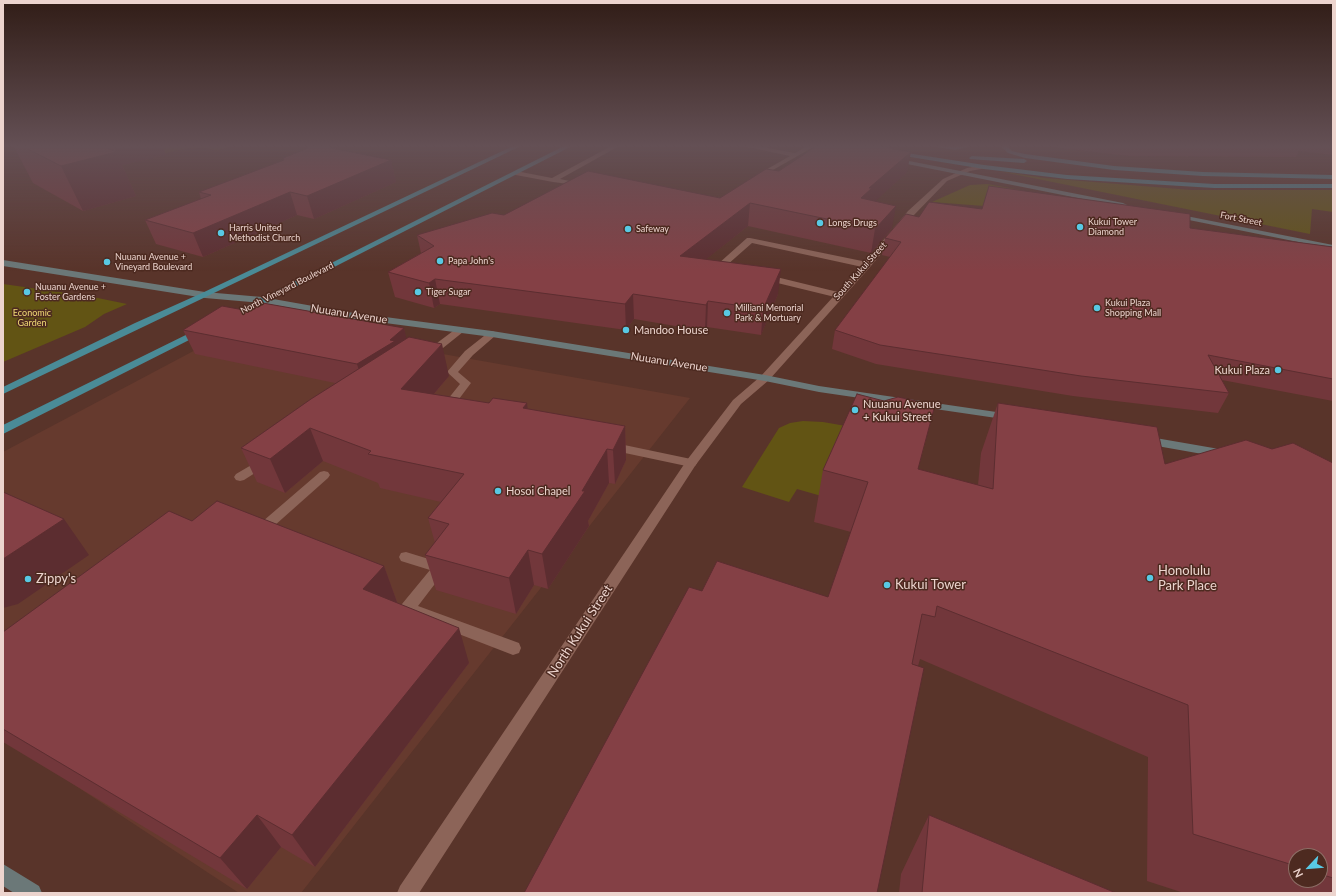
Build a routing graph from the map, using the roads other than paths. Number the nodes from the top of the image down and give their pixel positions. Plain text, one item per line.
1 (432, 187) edge
2 (488, 187) edge
3 (938, 187) edge
4 (1027, 187) edge
5 (1129, 207) edge
6 (1168, 214) edge
7 (1333, 247) edge
8 (3, 263) edge
9 (867, 265) junction
10 (736, 270) edge
11 (758, 275) edge
12 (205, 295) junction
13 (839, 295) junction
14 (262, 300) junction
15 (460, 330) junction
16 (492, 334) junction
17 (418, 361) edge
18 (765, 378) junction
19 (3, 391) edge
20 (456, 419) edge
21 (1019, 419) edge
22 (3, 430) edge
23 (1134, 438) edge
24 (601, 444) edge
25 (273, 456) edge
26 (1234, 456) edge
27 (691, 463) junction
28 (324, 475) dead end
29 (240, 477) dead end
30 (260, 531) edge
31 (406, 557) dead end
32 (513, 648) dead end
33 (3, 874) edge
34 (32, 893) edge
35 (407, 893) edge

1 - 12 main road
2 - 14 main road, North Vineyard Boulevard
3 - 9 street, South Kukui Street
4 - 5 main road
6 - 7 main road, Fort Street
8 - 12 main road, Nuuanu Avenue
9 - 10 street
9 - 13 street, South Kukui Street
11 - 13 street
12 - 14 main road, Nuuanu Avenue
12 - 19 main road
13 - 18 street, South Kukui Street
14 - 15 main road, Nuuanu Avenue
14 - 22 main road, North Vineyard Boulevard
15 - 16 main road, Nuuanu Avenue
15 - 17 street
16 - 18 main road, Nuuanu Avenue
16 - 20 street
18 - 21 main road, Nuuanu Avenue
18 - 27 street, North Kukui Street
23 - 26 main road
24 - 27 street
25 - 29 street
27 - 35 street, North Kukui Street
28 - 30 street
31 - 32 street
33 - 34 main road

